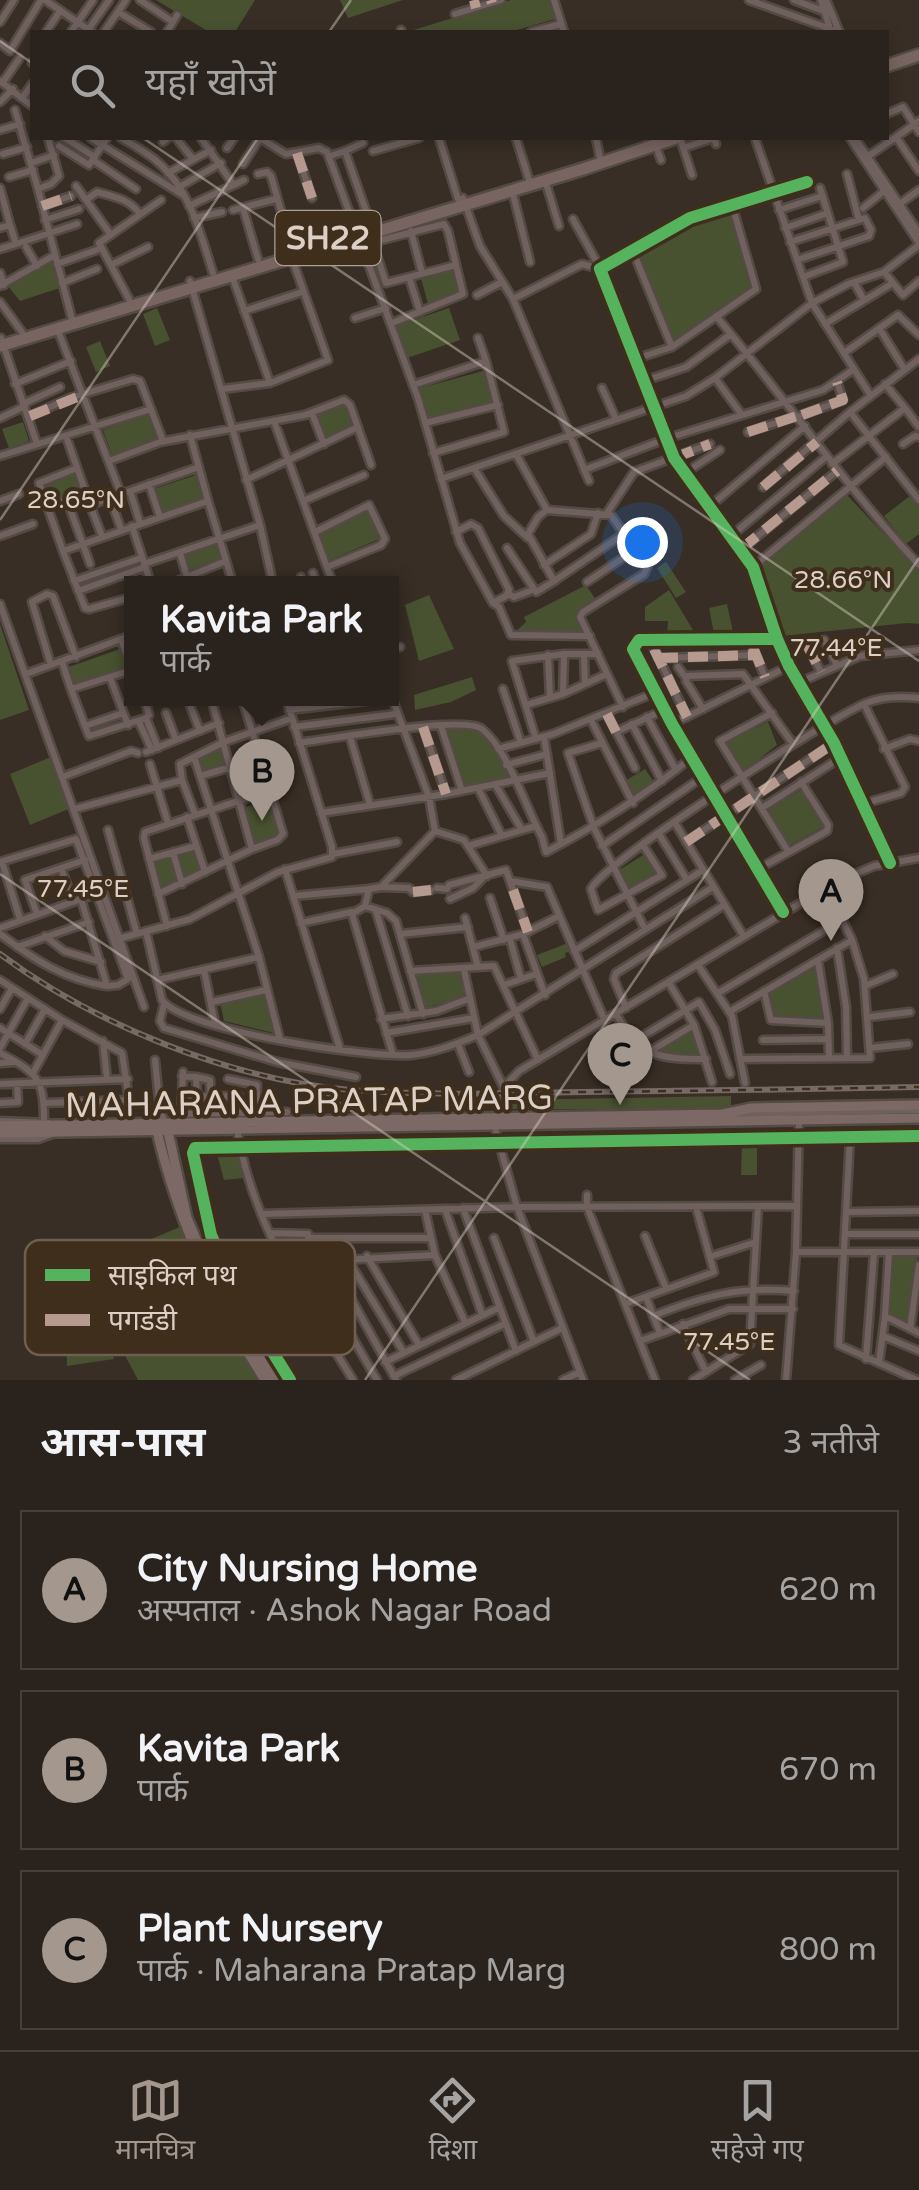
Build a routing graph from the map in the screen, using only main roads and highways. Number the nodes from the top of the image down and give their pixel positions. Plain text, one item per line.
1 (918, 62) edge
2 (889, 67) edge
3 (655, 141) edge
4 (680, 141) edge
5 (601, 159) junction
6 (529, 181) junction
7 (462, 200) junction
8 (355, 234) junction
9 (291, 252) junction
10 (191, 284) junction
11 (72, 320) junction
12 (1, 342) edge
13 (919, 1107) edge
14 (919, 1118) edge
15 (636, 1119) junction
16 (568, 1120) junction
17 (431, 1122) junction
18 (237, 1125) junction
19 (162, 1126) junction
20 (0, 1130) edge
21 (185, 1219) junction
22 (192, 1240) edge
23 (195, 1240) edge
24 (250, 1355) edge
25 (259, 1355) edge
26 (265, 1380) edge
27 (274, 1380) edge

1 - 2 highway
3 - 4 highway, SH22
3 - 5 highway, SH22
5 - 6 highway, SH22
5 - 6 highway, SH22
6 - 7 highway, SH22
6 - 7 highway, SH22
7 - 8 highway, SH22
7 - 8 highway, SH22
8 - 9 highway, SH22
9 - 10 highway, SH22
9 - 10 highway, SH22
10 - 11 highway, SH22
10 - 11 highway, SH22
11 - 12 highway, SH22
11 - 12 highway, SH22
13 - 15 main road, MAHARANA PRATAP MARG
14 - 15 main road, MAHARANA PRATAP MARG
15 - 16 main road, MAHARANA PRATAP MARG
16 - 17 main road, MAHARANA PRATAP MARG
16 - 17 main road, MAHARANA PRATAP MARG
17 - 18 main road, MAHARANA PRATAP MARG
17 - 18 main road, MAHARANA PRATAP MARG
18 - 19 main road, MAHARANA PRATAP MARG
18 - 19 main road, MAHARANA PRATAP MARG
19 - 20 main road, MAHARANA PRATAP MARG
19 - 21 main road
21 - 22 main road
21 - 23 main road
24 - 26 main road
25 - 27 main road

